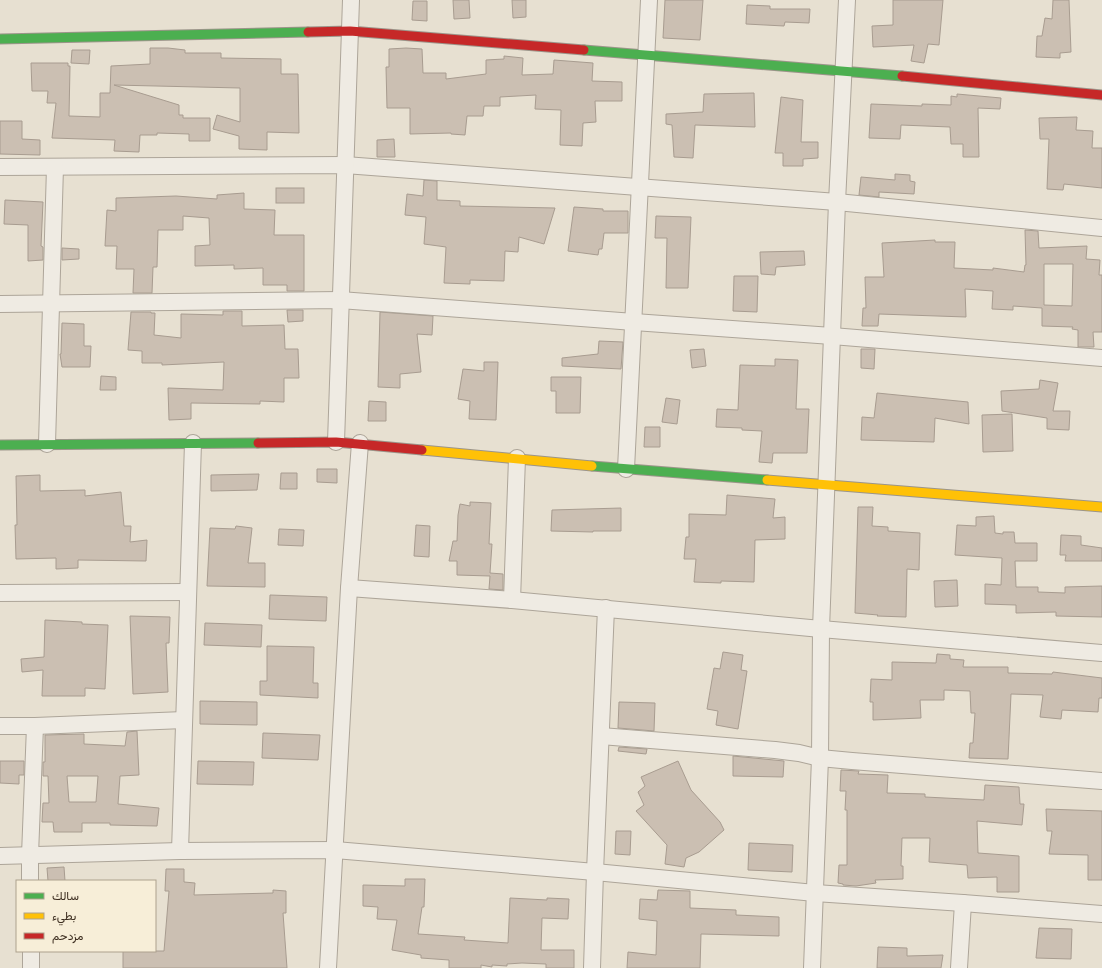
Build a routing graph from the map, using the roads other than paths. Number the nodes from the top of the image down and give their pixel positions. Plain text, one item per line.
1 (351, 0) edge
2 (649, 0) edge
3 (848, 0) edge
4 (350, 31) junction
5 (0, 39) edge
6 (646, 55) junction
7 (844, 71) junction
8 (1102, 95) edge
9 (345, 165) junction
10 (55, 166) junction
11 (0, 167) edge
12 (640, 186) junction
13 (837, 202) junction
14 (1102, 228) edge
15 (340, 300) junction
16 (51, 303) junction
17 (0, 304) edge
18 (634, 322) junction
19 (832, 336) junction
20 (1102, 358) edge
21 (336, 442) junction
22 (193, 443) junction
23 (360, 443) junction
24 (47, 444) junction
25 (0, 445) edge
26 (517, 458) junction
27 (626, 470) junction
28 (827, 484) junction
29 (1102, 507) edge
30 (349, 588) junction
31 (187, 592) junction
32 (0, 593) edge
33 (512, 600) junction
34 (606, 608) junction
35 (821, 629) junction
36 (1102, 652) edge
37 (184, 720) junction
38 (0, 726) edge
39 (35, 726) junction
40 (601, 736) junction
41 (820, 758) junction
42 (1102, 781) edge
43 (335, 850) junction
44 (180, 851) junction
45 (30, 855) junction
46 (0, 856) edge
47 (595, 872) junction
48 (30, 880) edge
49 (815, 893) junction
50 (963, 903) junction
51 (1102, 914) edge
52 (31, 952) edge
53 (31, 968) edge
54 (328, 968) edge
55 (592, 968) edge
56 (812, 968) edge
57 (959, 968) edge

1 - 4 street
2 - 6 street
3 - 7 street
4 - 5 street
4 - 6 street
4 - 9 street
6 - 7 street
6 - 12 street
7 - 8 street
7 - 13 street
9 - 10 street
9 - 12 street
9 - 15 street
10 - 11 street
10 - 16 street
12 - 13 street
12 - 18 street
13 - 14 street
13 - 19 street
15 - 16 street
15 - 18 street
15 - 21 street
16 - 17 street
16 - 24 street
18 - 19 street
18 - 27 street
19 - 20 street
19 - 28 street
21 - 22 street
21 - 23 street
22 - 24 street
22 - 31 street
23 - 26 street
23 - 30 street
24 - 25 street
26 - 27 street
26 - 33 street
27 - 28 street
28 - 29 street
28 - 35 street
30 - 33 street
30 - 43 street
31 - 32 street
31 - 37 street
33 - 34 street
34 - 35 street
34 - 40 street
35 - 36 street
35 - 41 street
37 - 39 street
37 - 44 street
38 - 39 street
39 - 45 street
40 - 41 street
40 - 47 street
41 - 42 street
41 - 49 street
43 - 44 street
43 - 47 street
43 - 54 street
44 - 45 street
45 - 46 street
45 - 48 street
47 - 49 street
47 - 55 street
49 - 50 street
49 - 56 street
50 - 51 street
50 - 57 street
52 - 53 street

